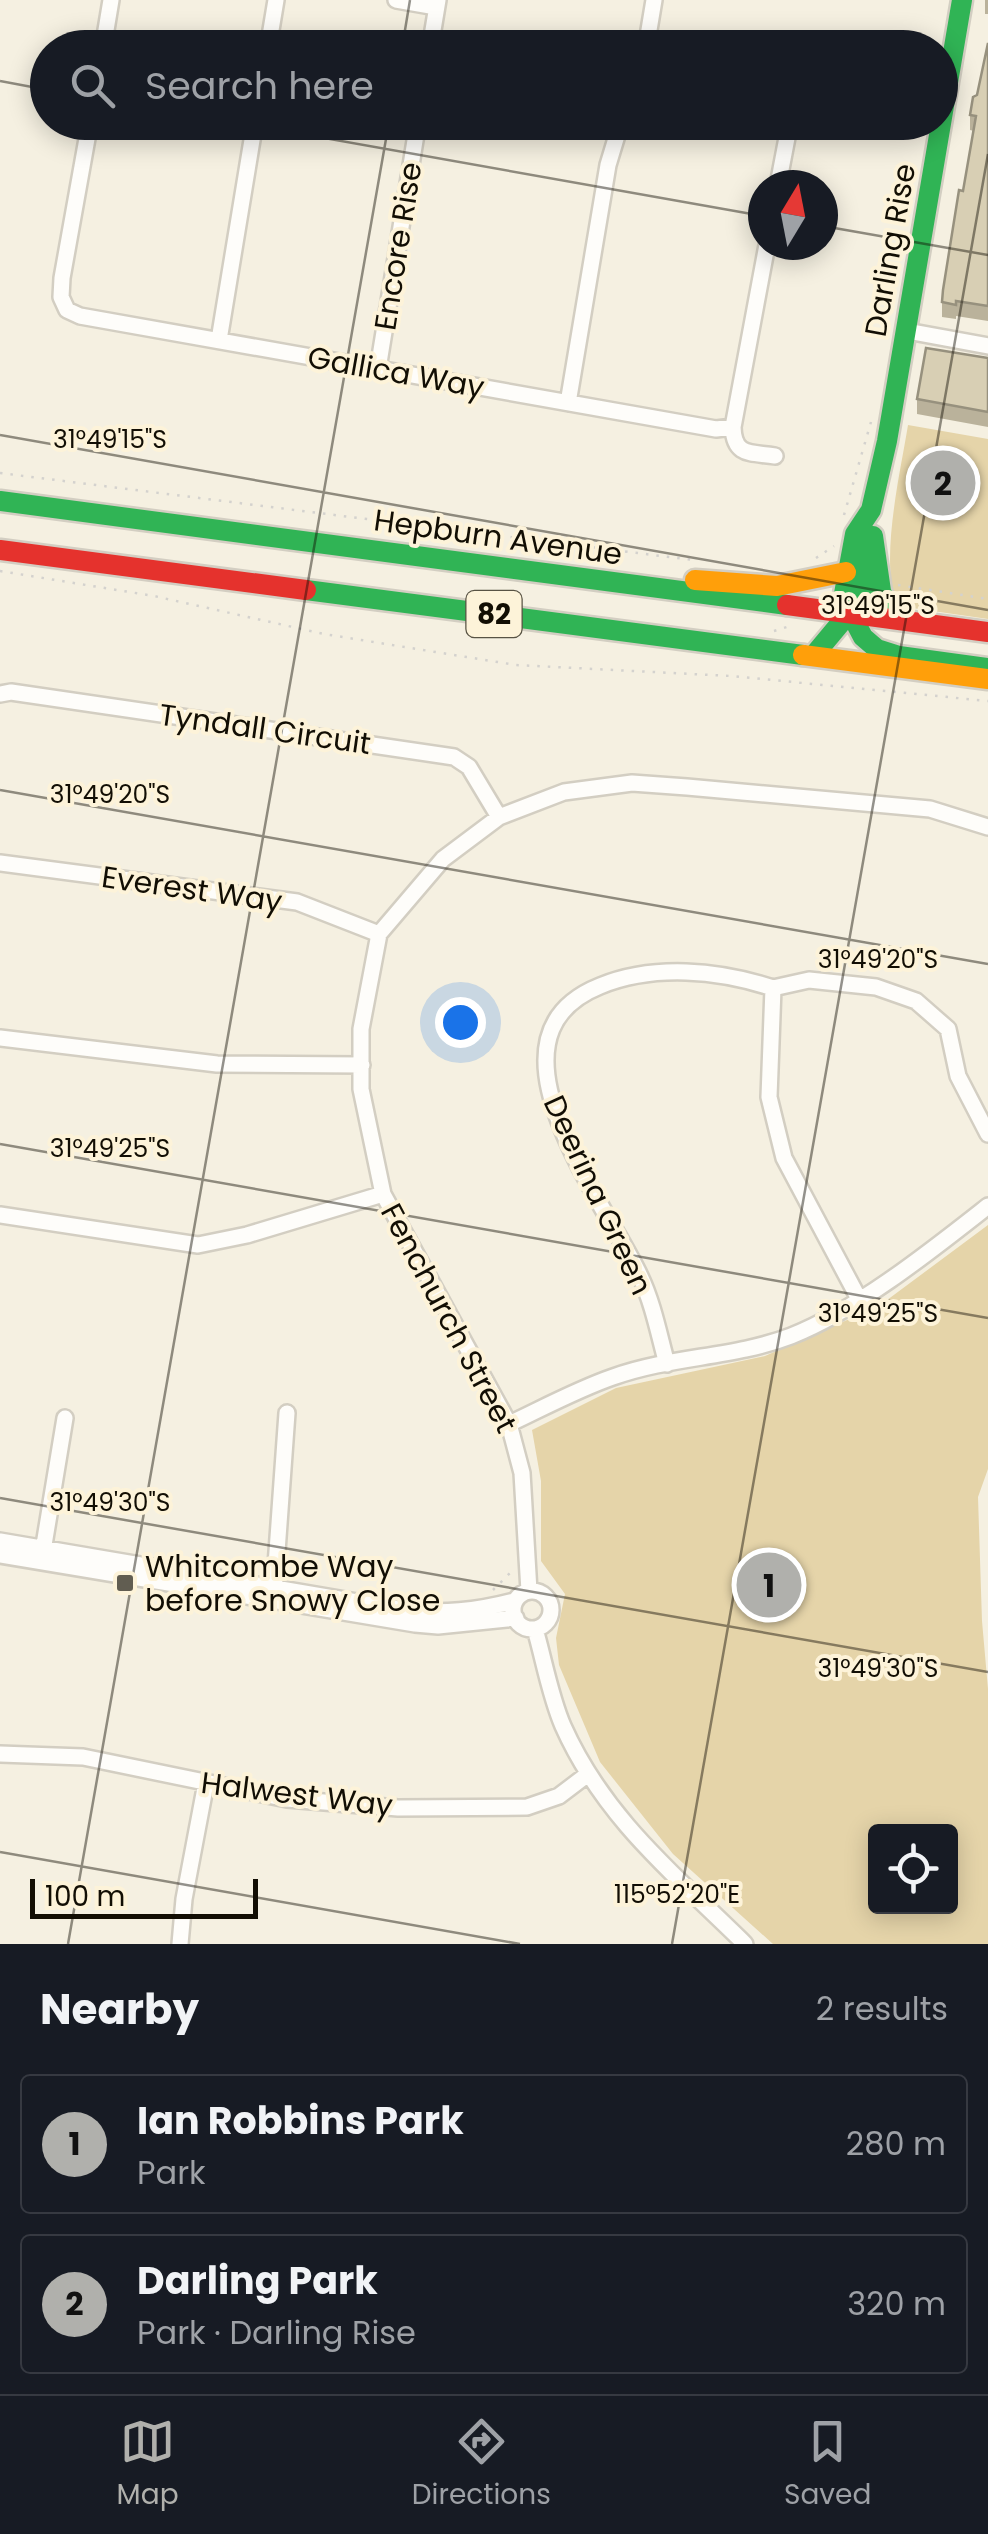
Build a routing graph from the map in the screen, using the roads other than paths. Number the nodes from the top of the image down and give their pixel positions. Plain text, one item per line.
1 (111, 0) edge
2 (276, 0) edge
3 (396, 0) edge
4 (654, 0) edge
5 (962, 0) edge
6 (437, 4) edge
7 (106, 30) edge
8 (271, 30) edge
9 (433, 30) edge
10 (652, 30) edge
11 (956, 30) edge
12 (87, 140) edge
13 (253, 140) edge
14 (415, 140) edge
15 (615, 140) edge
16 (787, 140) edge
17 (937, 140) edge
18 (781, 170) edge
19 (764, 260) edge
20 (907, 331) junction
21 (219, 340) junction
22 (988, 346) edge
23 (378, 369) junction
24 (568, 403) junction
25 (732, 427) junction
26 (775, 456) dead end
27 (0, 501) edge
28 (872, 510) junction
29 (873, 536) junction
30 (0, 550) edge
31 (90, 562) junction
32 (0, 568) edge
33 (846, 572) junction
34 (578, 578) junction
35 (850, 615) junction
36 (891, 618) junction
37 (988, 632) edge
38 (814, 655) junction
39 (988, 668) edge
40 (988, 679) edge
41 (0, 694) edge
42 (499, 817) junction
43 (988, 827) edge
44 (0, 863) edge
45 (379, 934) junction
46 (773, 988) junction
47 (0, 1038) edge
48 (362, 1064) junction
49 (988, 1134) edge
50 (384, 1194) junction
51 (988, 1206) edge
52 (0, 1215) edge
53 (859, 1299) junction
54 (667, 1364) junction
55 (287, 1413) dead end
56 (65, 1418) dead end
57 (509, 1424) junction
58 (0, 1541) edge
59 (0, 1555) edge
60 (42, 1556) junction
61 (528, 1591) junction
62 (274, 1592) junction
63 (515, 1610) junction
64 (534, 1629) junction
65 (0, 1754) edge
66 (588, 1774) junction
67 (206, 1784) junction
68 (180, 1944) edge
69 (746, 1944) edge

1 - 7 street
2 - 8 street
3 - 6 street
4 - 10 street
5 - 11 main road, Darling Rise
6 - 9 street
12 - 21 street, Gallica Way
13 - 21 street
14 - 23 street, Encore Rise
15 - 24 street
16 - 18 street
17 - 20 main road, Darling Rise
19 - 25 street
20 - 22 street
20 - 28 main road, Darling Rise
21 - 23 street, Gallica Way
23 - 24 street, Gallica Way
24 - 25 street, Gallica Way
25 - 26 street
27 - 34 main road, Hepburn Avenue / 82
28 - 29 street, Darling Rise
28 - 33 main road, Darling Rise
29 - 35 main road, Darling Rise
29 - 36 main road
30 - 31 main road, 82
31 - 32 main road
31 - 38 main road, 82
33 - 34 main road
33 - 35 main road, Darling Rise
34 - 35 main road, Hepburn Avenue / 82
35 - 36 main road, Hepburn Avenue / 82
35 - 38 main road, Darling Rise
35 - 39 main road
36 - 37 main road, Hepburn Avenue / 82
38 - 40 main road, 82
41 - 42 street, Tyndall Circuit
42 - 43 street, Fenchurch Street
42 - 45 street, Fenchurch Street
44 - 45 street, Everest Way
45 - 48 street, Fenchurch Street
46 - 49 street
46 - 53 street
46 - 54 street, Deerina Green
47 - 48 street
48 - 50 street, Fenchurch Street
50 - 52 street
50 - 57 street, Fenchurch Street
51 - 53 street
53 - 54 street
54 - 57 street
55 - 62 street
56 - 60 street
57 - 61 street, Fenchurch Street
58 - 60 street
59 - 60 street
60 - 62 street
61 - 63 street
61 - 64 street
62 - 63 street
63 - 64 street
64 - 66 street
65 - 67 street, Halwest Way
66 - 67 street, Halwest Way
66 - 69 street
67 - 68 street

